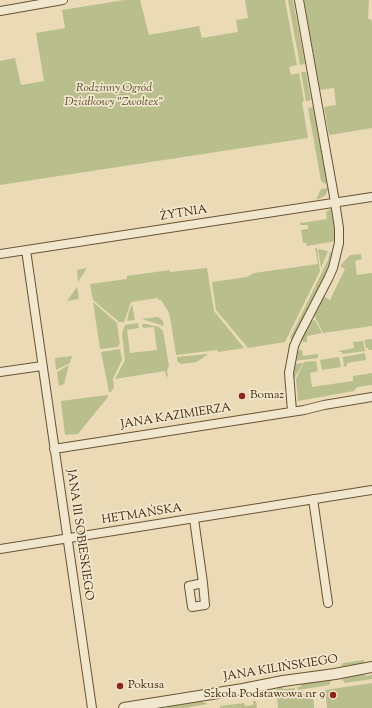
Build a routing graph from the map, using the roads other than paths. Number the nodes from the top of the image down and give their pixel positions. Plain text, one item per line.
1 (63, 0) edge
2 (299, 0) edge
3 (0, 11) edge
4 (372, 197) edge
5 (335, 202) junction
6 (26, 250) junction
7 (0, 254) edge
8 (42, 366) junction
9 (0, 372) edge
10 (372, 397) edge
11 (292, 411) junction
12 (54, 448) junction
13 (372, 490) edge
14 (313, 499) junction
15 (194, 519) junction
16 (67, 538) junction
17 (0, 549) edge
18 (203, 584) dead end
19 (328, 603) dead end
20 (372, 667) edge
21 (92, 708) edge
22 (124, 708) edge

1 - 3 street
2 - 5 street
4 - 5 street, ŻYTNIA
5 - 6 street, ŻYTNIA
5 - 11 street
6 - 7 street, ŻYTNIA
6 - 8 street, JANA III SOBIESKIEGO
8 - 9 street
8 - 12 street, JANA III SOBIESKIEGO
10 - 11 street, JANA KAZIMIERZA
11 - 12 street, JANA KAZIMIERZA
12 - 16 street, JANA III SOBIESKIEGO
13 - 14 street, HETMAŃSKA
14 - 15 street, HETMAŃSKA
14 - 19 street
15 - 16 street, HETMAŃSKA
15 - 18 street, HETMAŃSKA
16 - 17 street, HETMAŃSKA
16 - 21 street, JANA III SOBIESKIEGO
20 - 22 street, JANA KILIŃSKIEGO

